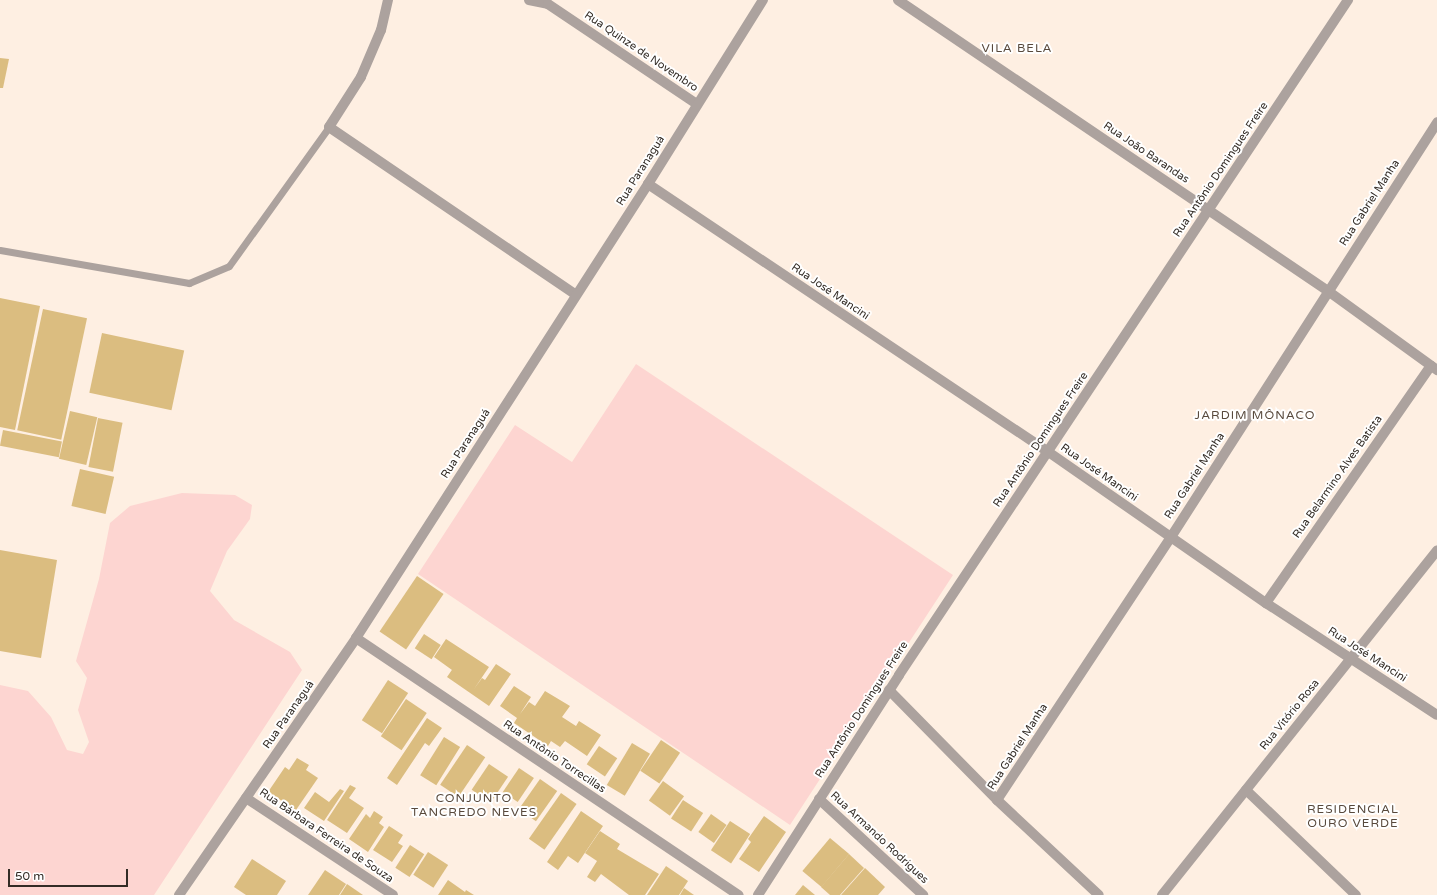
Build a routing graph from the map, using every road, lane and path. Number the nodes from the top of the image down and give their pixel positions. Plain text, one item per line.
1 (388, 0) edge
2 (529, 0) edge
3 (763, 0) edge
4 (898, 0) edge
5 (1348, 0) edge
6 (696, 104) junction
7 (1437, 122) edge
8 (329, 127) junction
9 (648, 184) junction
10 (1209, 211) junction
11 (0, 250) edge
12 (1328, 290) junction
13 (575, 294) junction
14 (1434, 368) edge
15 (1047, 451) junction
16 (1171, 537) junction
17 (1437, 550) edge
18 (1266, 603) junction
19 (356, 638) junction
20 (1351, 658) junction
21 (889, 690) junction
22 (1437, 715) edge
23 (1246, 790) junction
24 (246, 798) junction
25 (819, 799) junction
26 (997, 800) junction
27 (179, 895) edge
28 (393, 895) edge
29 (739, 895) edge
30 (758, 895) edge
31 (923, 895) edge
32 (1099, 895) edge
33 (1162, 895) edge
34 (1356, 895) edge

1 - 8 street
2 - 6 street, Rua Quinze de Novembro
3 - 6 street, Rua Paranaguá
4 - 10 street, Rua João Barandas
5 - 10 street, Rua Antônio Domingues Freire
6 - 9 street, Rua Paranaguá
7 - 12 street, Rua Gabriel Manha
8 - 11 lane
8 - 13 street
9 - 13 street, Rua Paranaguá
9 - 15 street, Rua José Mancini
10 - 12 street, Rua João Barandas
10 - 15 street, Rua Antônio Domingues Freire
12 - 14 street, Rua João Barandas
12 - 16 street, Rua Gabriel Manha
13 - 19 street, Rua Paranaguá
14 - 18 street, Rua Belarmino Alves Batista
15 - 16 street, Rua José Mancini
15 - 21 street, Rua Antônio Domingues Freire
16 - 18 street, Rua José Mancini
16 - 26 street, Rua Gabriel Manha
17 - 20 street, Rua Vitório Rosa
18 - 20 street, Rua José Mancini
19 - 24 street, Rua Paranaguá
19 - 29 street, Rua Antônio Torrecillas
20 - 22 street, Rua José Mancini
20 - 23 street, Rua Vitório Rosa
21 - 25 street, Rua Antônio Domingues Freire
21 - 26 street
23 - 33 street, Rua Vitório Rosa
23 - 34 street
24 - 27 street, Rua Paranaguá
24 - 28 street, Rua Bárbara Ferreira de Souza
25 - 30 street, Rua Antônio Domingues Freire
25 - 31 street, Rua Armando Rodrigues
26 - 32 street

